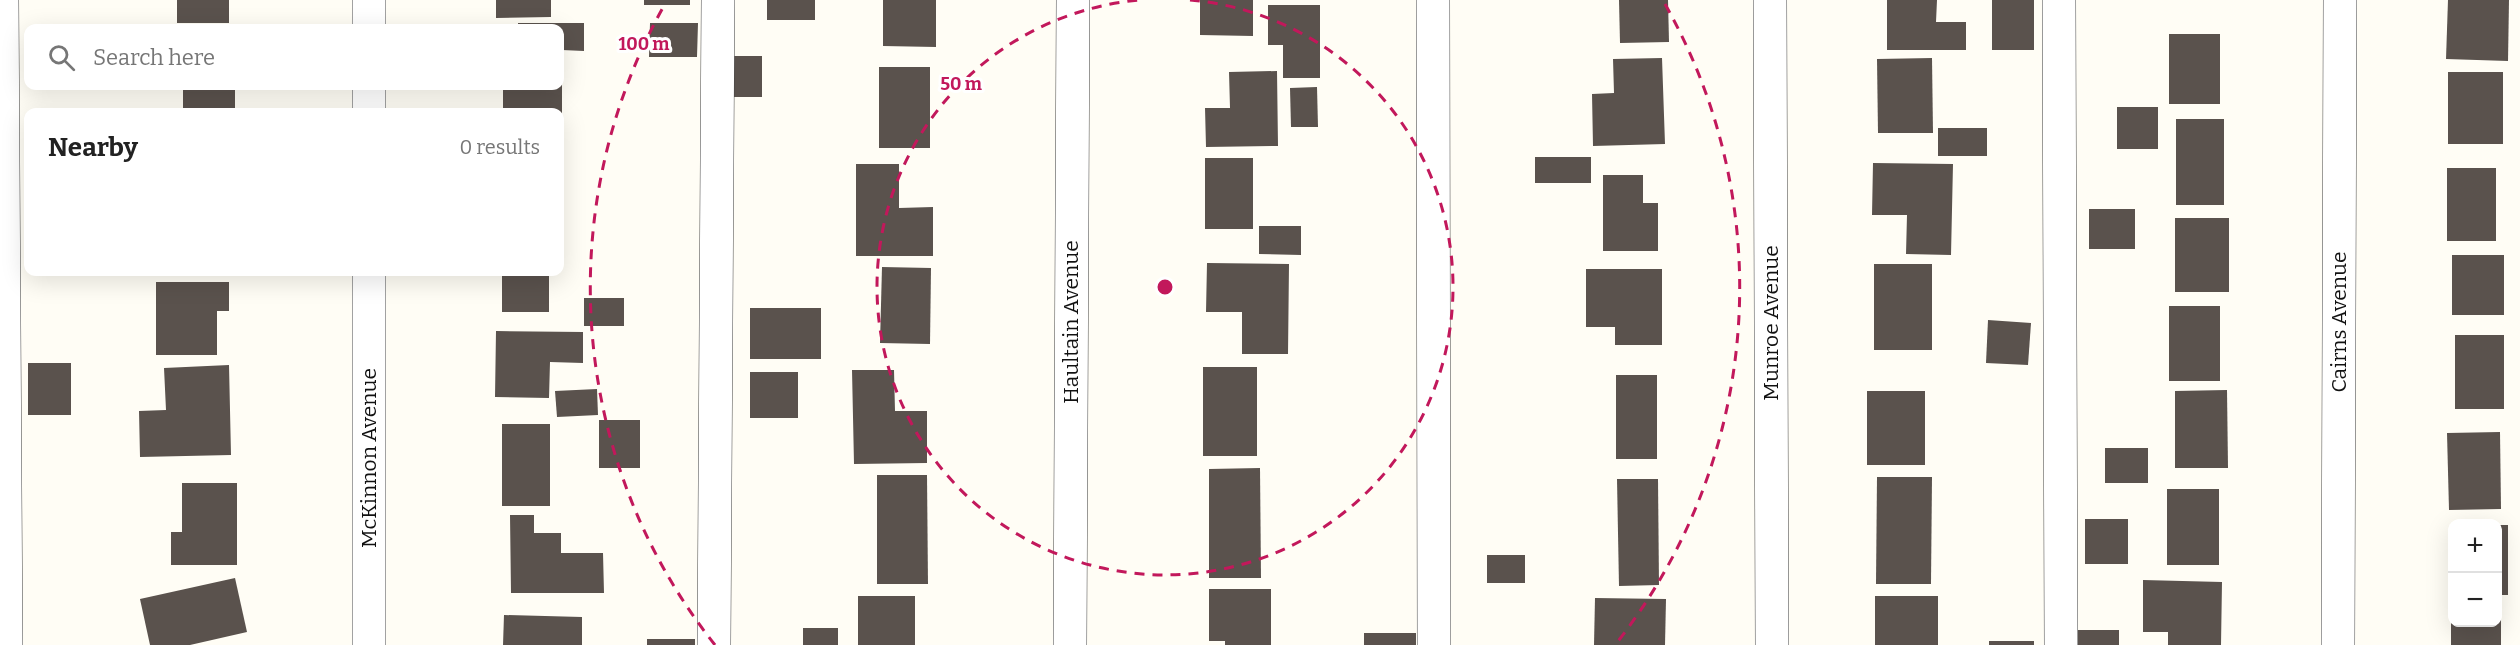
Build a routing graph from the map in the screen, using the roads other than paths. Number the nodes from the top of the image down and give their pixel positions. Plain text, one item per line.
1 (2, 0) edge
2 (369, 0) edge
3 (718, 0) edge
4 (1073, 0) edge
5 (1433, 0) edge
6 (1770, 0) edge
7 (2059, 0) edge
8 (2340, 0) edge
9 (369, 24) edge
10 (369, 90) edge
11 (369, 108) edge
12 (369, 276) edge
13 (6, 645) edge
14 (369, 645) edge
15 (714, 645) edge
16 (1070, 645) edge
17 (1434, 645) edge
18 (1773, 645) edge
19 (2061, 645) edge
20 (2338, 645) edge

1 - 13 street
2 - 9 street
3 - 15 street
4 - 16 street, Haultain Avenue
5 - 17 street
6 - 18 street, Munroe Avenue
7 - 19 street
8 - 20 street, Cairns Avenue
10 - 11 street
12 - 14 street, McKinnon Avenue

